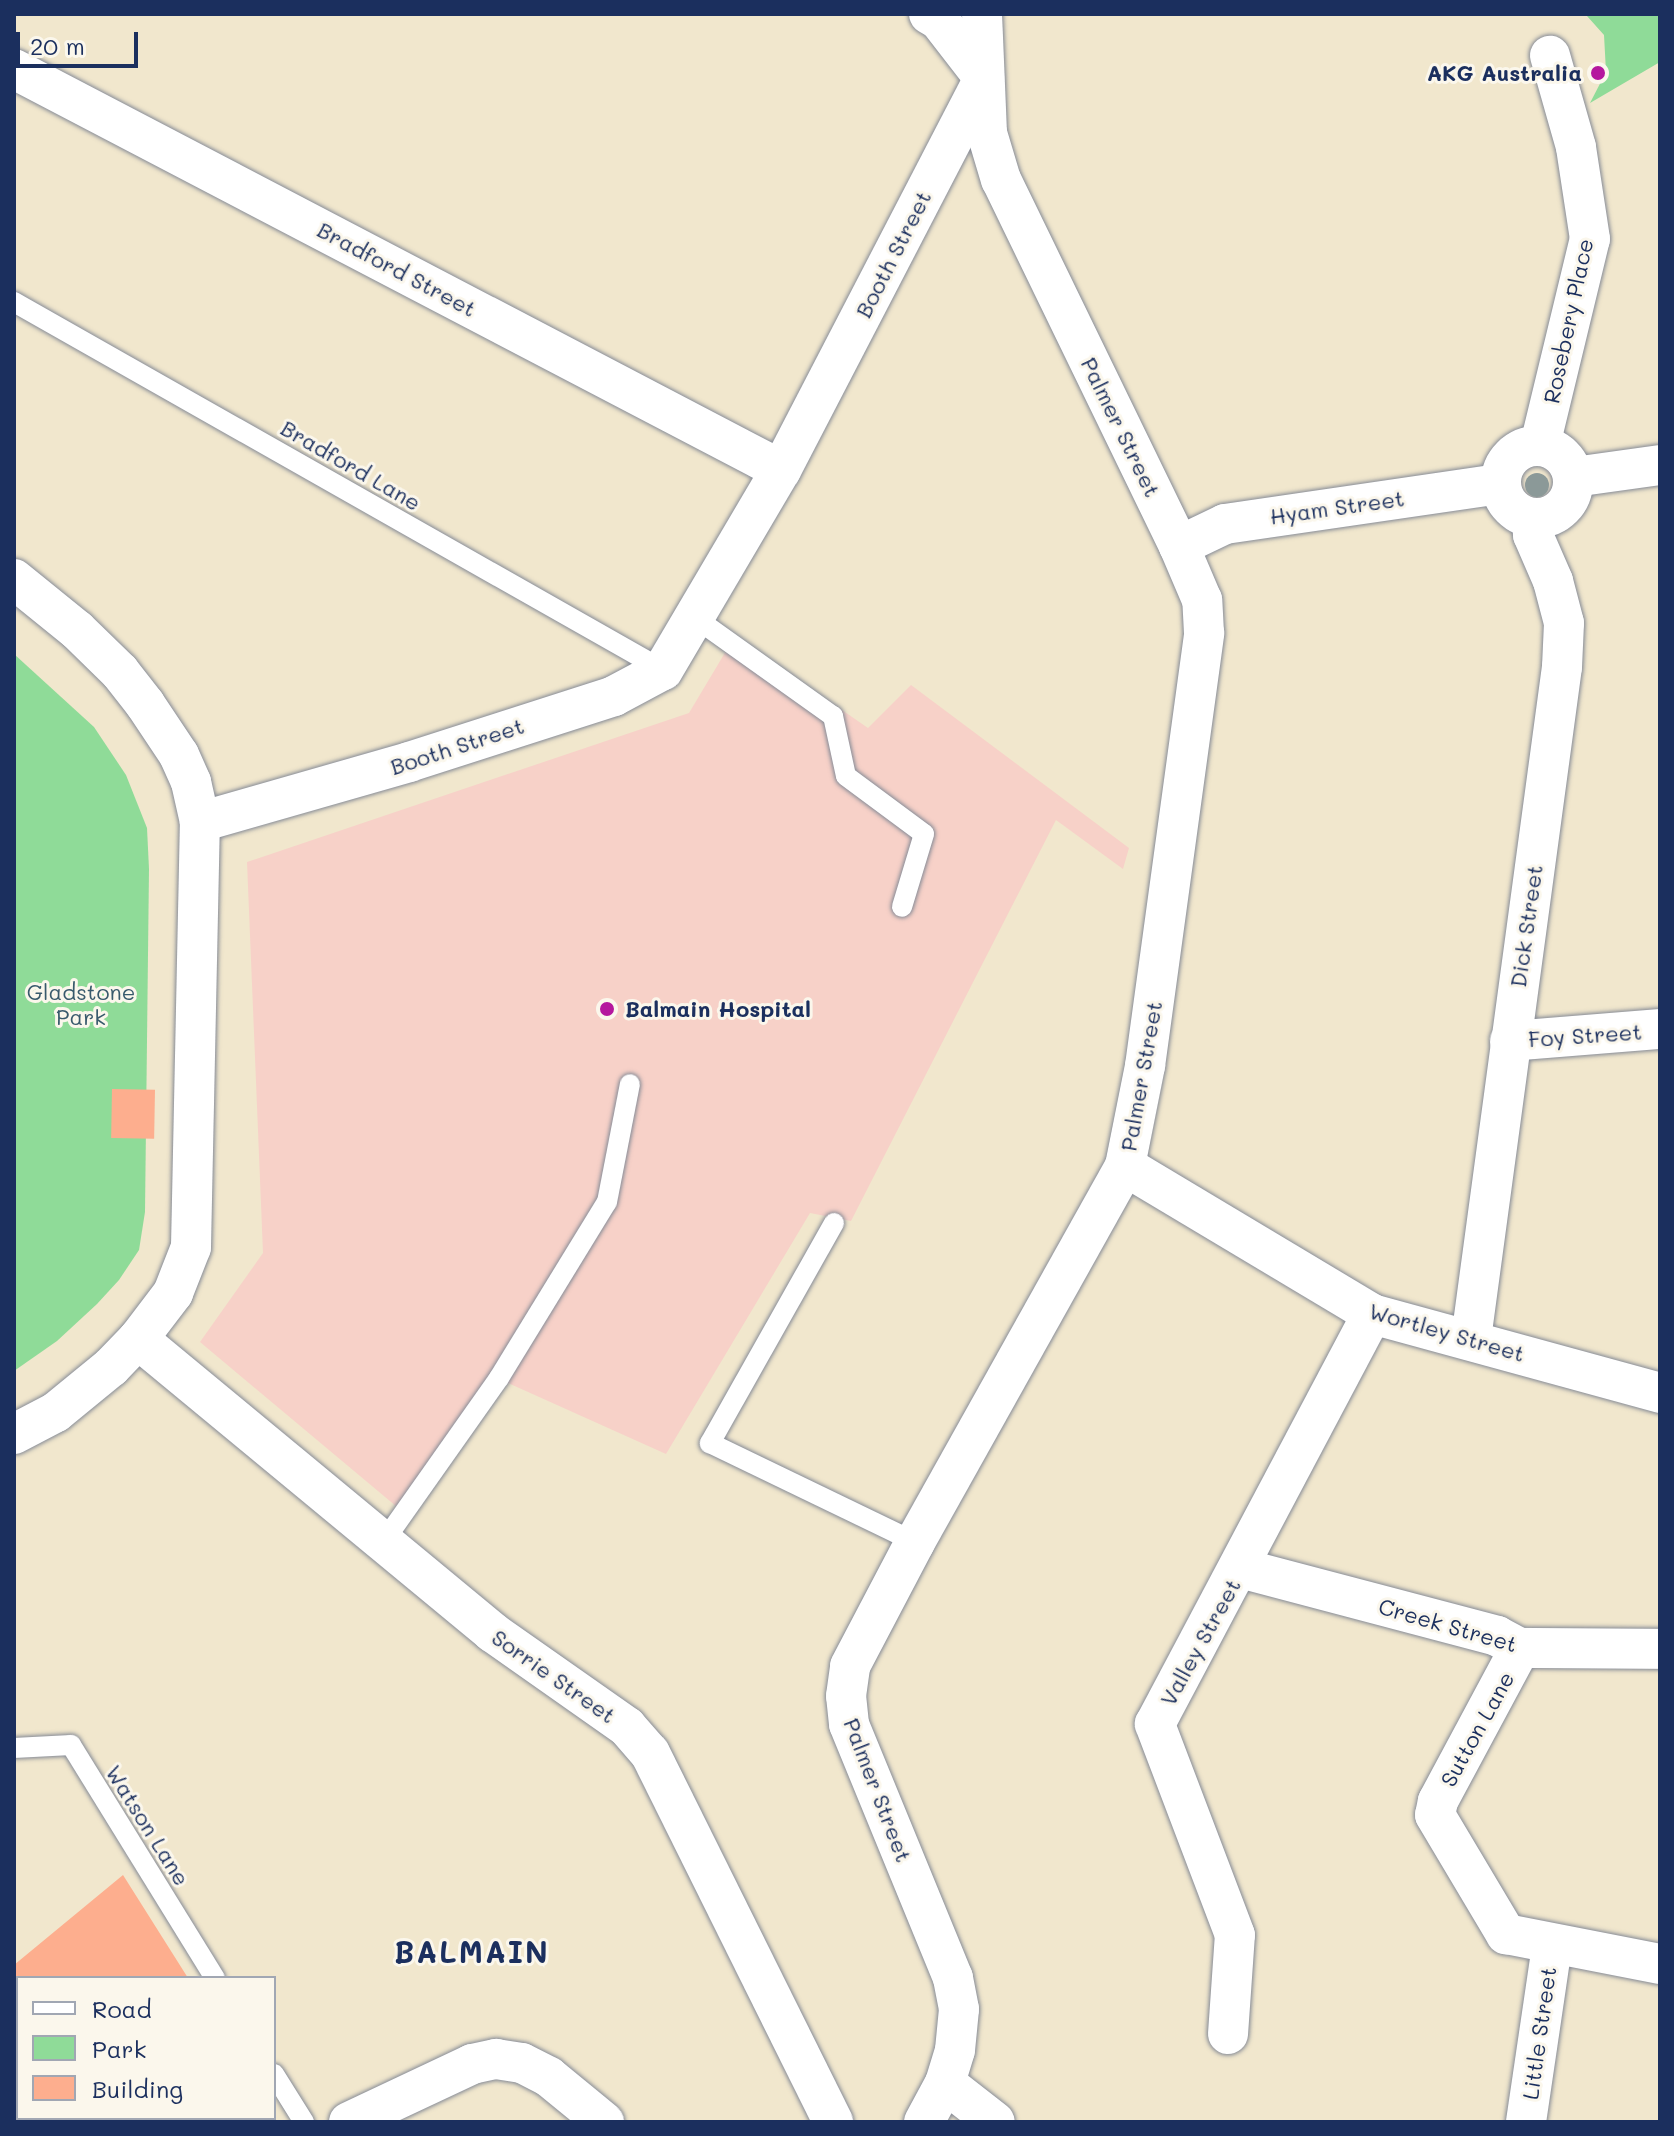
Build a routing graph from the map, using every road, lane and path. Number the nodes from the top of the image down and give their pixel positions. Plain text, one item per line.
1 (929, 14) edge
2 (982, 14) edge
3 (1550, 56) dead end
4 (14, 69) edge
5 (984, 78) junction
6 (14, 302) edge
7 (1540, 445) junction
8 (1660, 465) edge
9 (781, 470) junction
10 (1574, 477) junction
11 (1500, 484) junction
12 (1532, 518) junction
13 (1179, 546) junction
14 (14, 579) edge
15 (694, 617) junction
16 (663, 670) junction
17 (200, 822) junction
18 (902, 907) dead end
19 (1660, 1029) edge
20 (1510, 1041) junction
21 (630, 1084) dead end
22 (1125, 1166) junction
23 (834, 1223) dead end
24 (1372, 1314) junction
25 (138, 1339) junction
26 (1471, 1339) junction
27 (1660, 1393) edge
28 (14, 1434) edge
29 (384, 1541) junction
30 (915, 1542) junction
31 (1240, 1568) junction
32 (1520, 1648) junction
33 (1660, 1649) edge
34 (14, 1748) edge
35 (1552, 1945) junction
36 (1660, 1964) edge
37 (214, 1976) edge
38 (1228, 2034) dead end
39 (276, 2077) edge
40 (945, 2083) junction
41 (304, 2122) edge
42 (349, 2122) edge
43 (604, 2122) edge
44 (833, 2122) edge
45 (924, 2122) edge
46 (995, 2122) edge
47 (1526, 2122) edge

1 - 5 street
2 - 5 street, Booth Street
3 - 7 street, Rosebery Place
4 - 9 street, Bradford Street
5 - 9 street, Booth Street
5 - 13 street, Palmer Street
6 - 16 lane, Bradford Lane
7 - 10 street
7 - 11 street
8 - 10 street
9 - 15 street, Booth Street
10 - 12 street
11 - 12 street
11 - 13 street, Hyam Street
12 - 20 street, Dick Street
13 - 22 street, Palmer Street
14 - 17 street
15 - 16 street, Booth Street
15 - 18 lane
16 - 17 street, Booth Street
17 - 25 street
19 - 20 street, Foy Street
20 - 26 street, Dick Street
21 - 29 lane
22 - 24 street, Wortley Street
22 - 30 street, Palmer Street
23 - 30 lane
24 - 26 street, Wortley Street
24 - 31 street, Valley Street
25 - 28 street
25 - 29 street, Sorrie Street
26 - 27 street, Wortley Street
29 - 44 street, Sorrie Street
30 - 40 street, Palmer Street
31 - 32 street, Creek Street
31 - 38 street, Valley Street
32 - 33 street, Creek Street
32 - 35 street, Sutton Lane
34 - 37 lane, Watson Lane
35 - 36 street
35 - 47 street, Little Street
39 - 41 lane
40 - 45 street, Palmer Street
40 - 46 street
42 - 43 street

